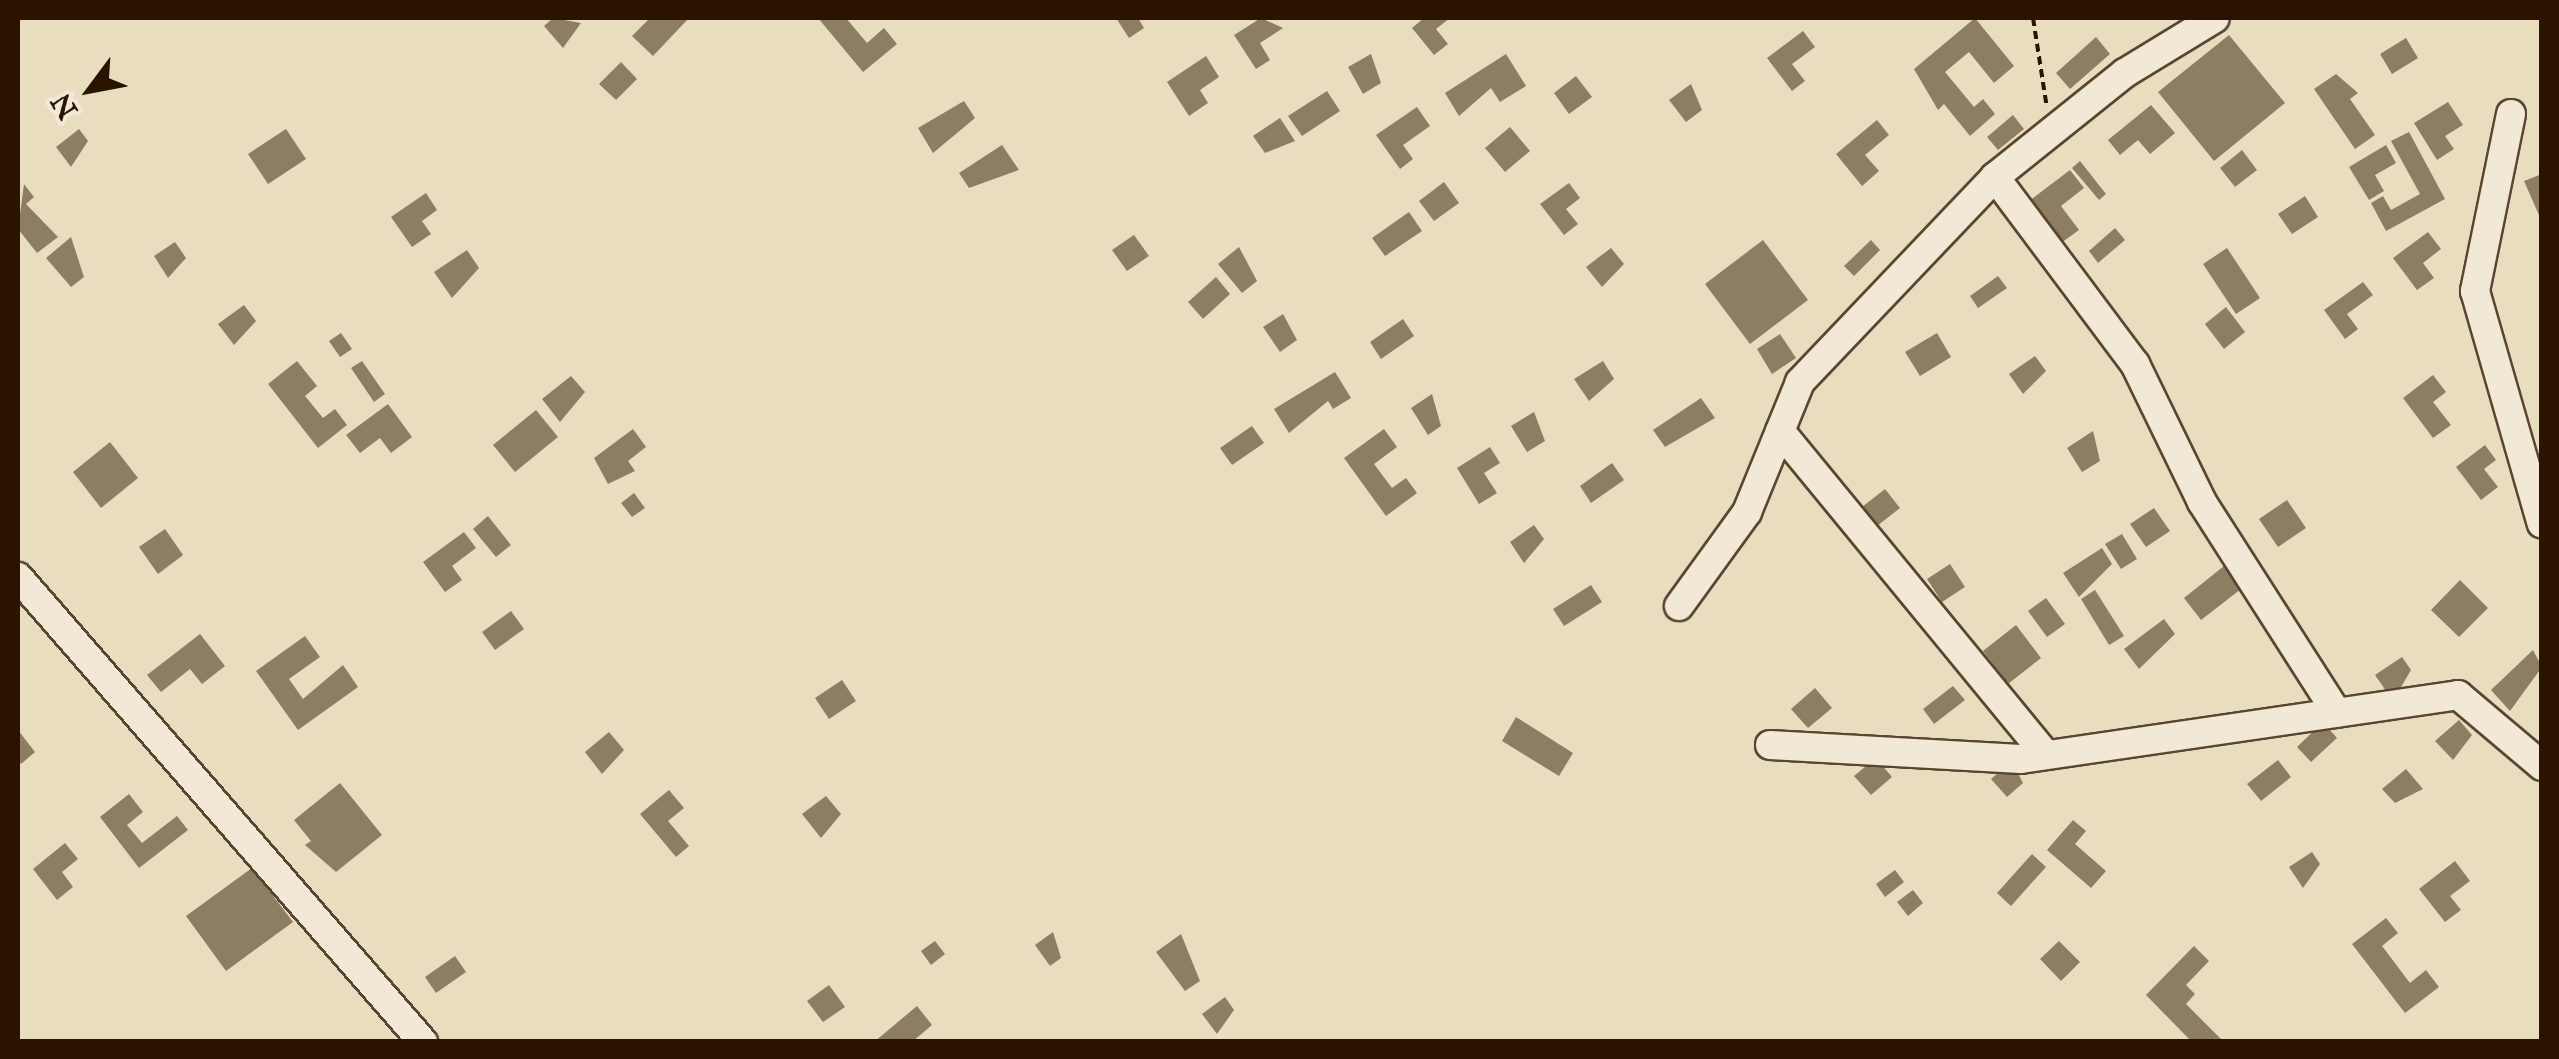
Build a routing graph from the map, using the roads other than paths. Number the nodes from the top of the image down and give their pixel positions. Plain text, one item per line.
1 (2216, 18) edge
2 (2511, 114) dead end
3 (1995, 176) junction
4 (1780, 431) junction
5 (2542, 524) edge
6 (18, 577) edge
7 (1679, 606) dead end
8 (2337, 713) junction
9 (1770, 744) dead end
10 (2046, 755) junction
11 (2542, 766) edge
12 (422, 1042) edge

1 - 3 street
2 - 5 street
3 - 4 street
3 - 8 street
4 - 7 street
4 - 10 street
6 - 12 street
8 - 10 street
8 - 11 street
9 - 10 street

